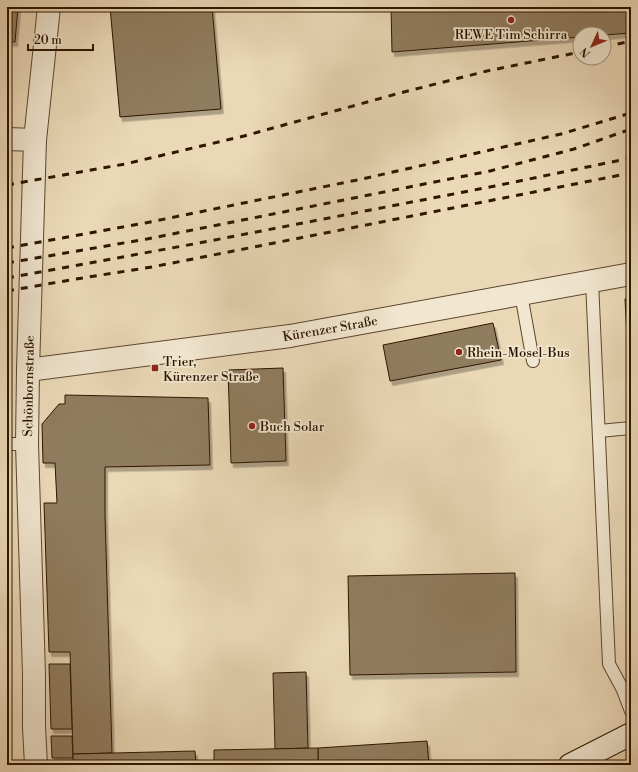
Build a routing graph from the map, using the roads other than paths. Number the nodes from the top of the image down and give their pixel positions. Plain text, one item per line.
1 (49, 7) edge
2 (7, 139) edge
3 (35, 140) junction
4 (631, 274) edge
5 (592, 281) junction
6 (521, 294) junction
7 (532, 361) dead end
8 (28, 370) junction
9 (631, 428) edge
10 (599, 431) junction
11 (17, 444) edge
12 (631, 711) edge
13 (631, 734) edge
14 (36, 765) edge
15 (570, 765) edge

1 - 3 street, Schönbornstraße
2 - 3 street
3 - 8 street, Schönbornstraße
4 - 5 street, Kürenzer Straße
5 - 6 street, Kürenzer Straße
5 - 10 lane
6 - 7 lane
6 - 8 street, Kürenzer Straße
8 - 11 street, Schönbornstraße
9 - 10 lane
10 - 12 lane
11 - 14 street, Schönbornstraße
13 - 15 street

